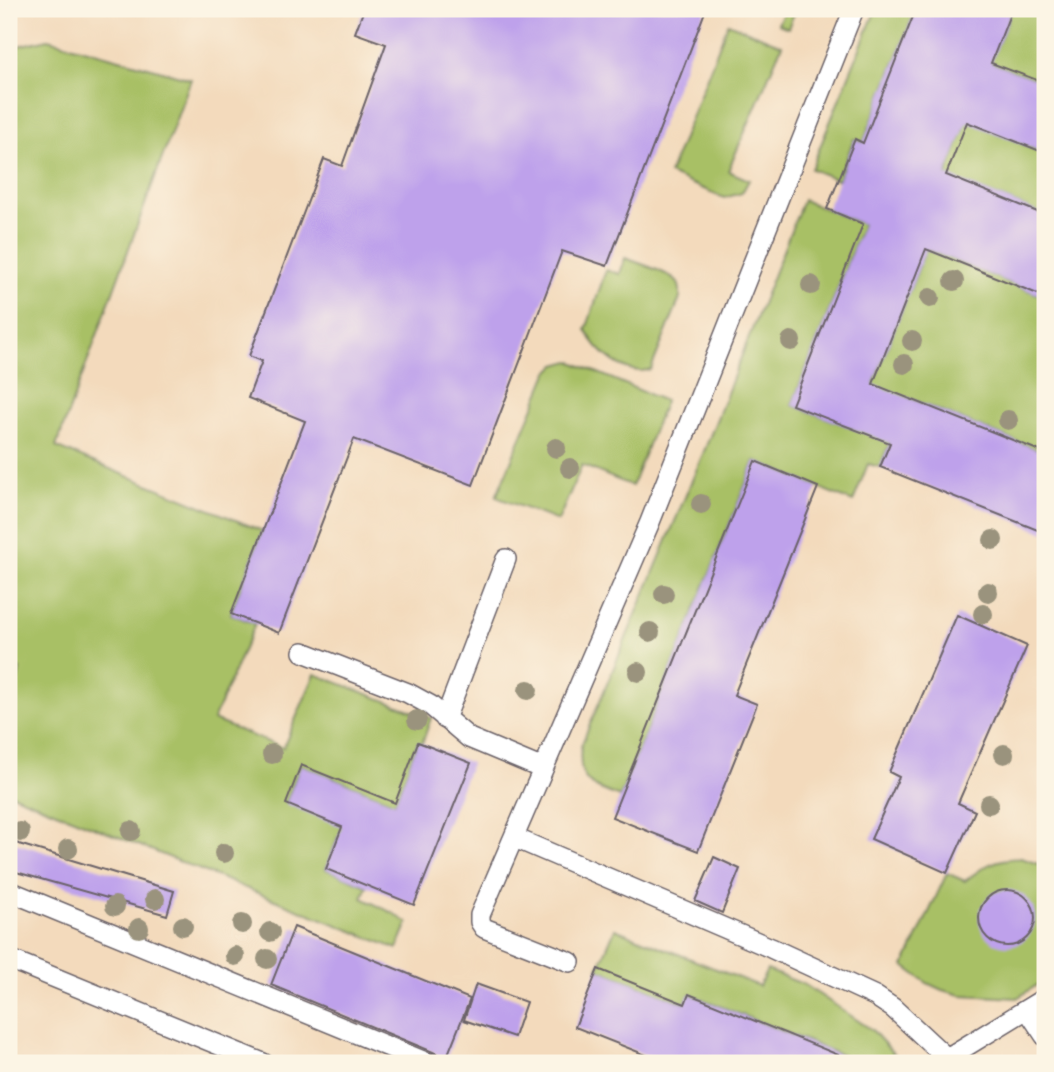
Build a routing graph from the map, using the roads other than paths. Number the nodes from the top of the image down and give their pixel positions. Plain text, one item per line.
1 (854, 9) edge
2 (506, 559) dead end
3 (303, 652) dead end
4 (445, 719) junction
5 (543, 769) junction
6 (514, 838) junction
7 (9, 891) edge
8 (9, 959) edge
9 (570, 962) dead end
10 (1045, 998) edge
11 (1027, 1009) junction
12 (1045, 1036) edge
13 (949, 1060) edge
14 (263, 1063) edge
15 (428, 1063) edge

1 - 5 lane
2 - 4 lane
3 - 4 lane
4 - 5 lane
5 - 6 lane
6 - 9 lane
6 - 13 lane
7 - 15 lane
8 - 14 lane
10 - 11 lane
11 - 12 lane
11 - 13 lane

